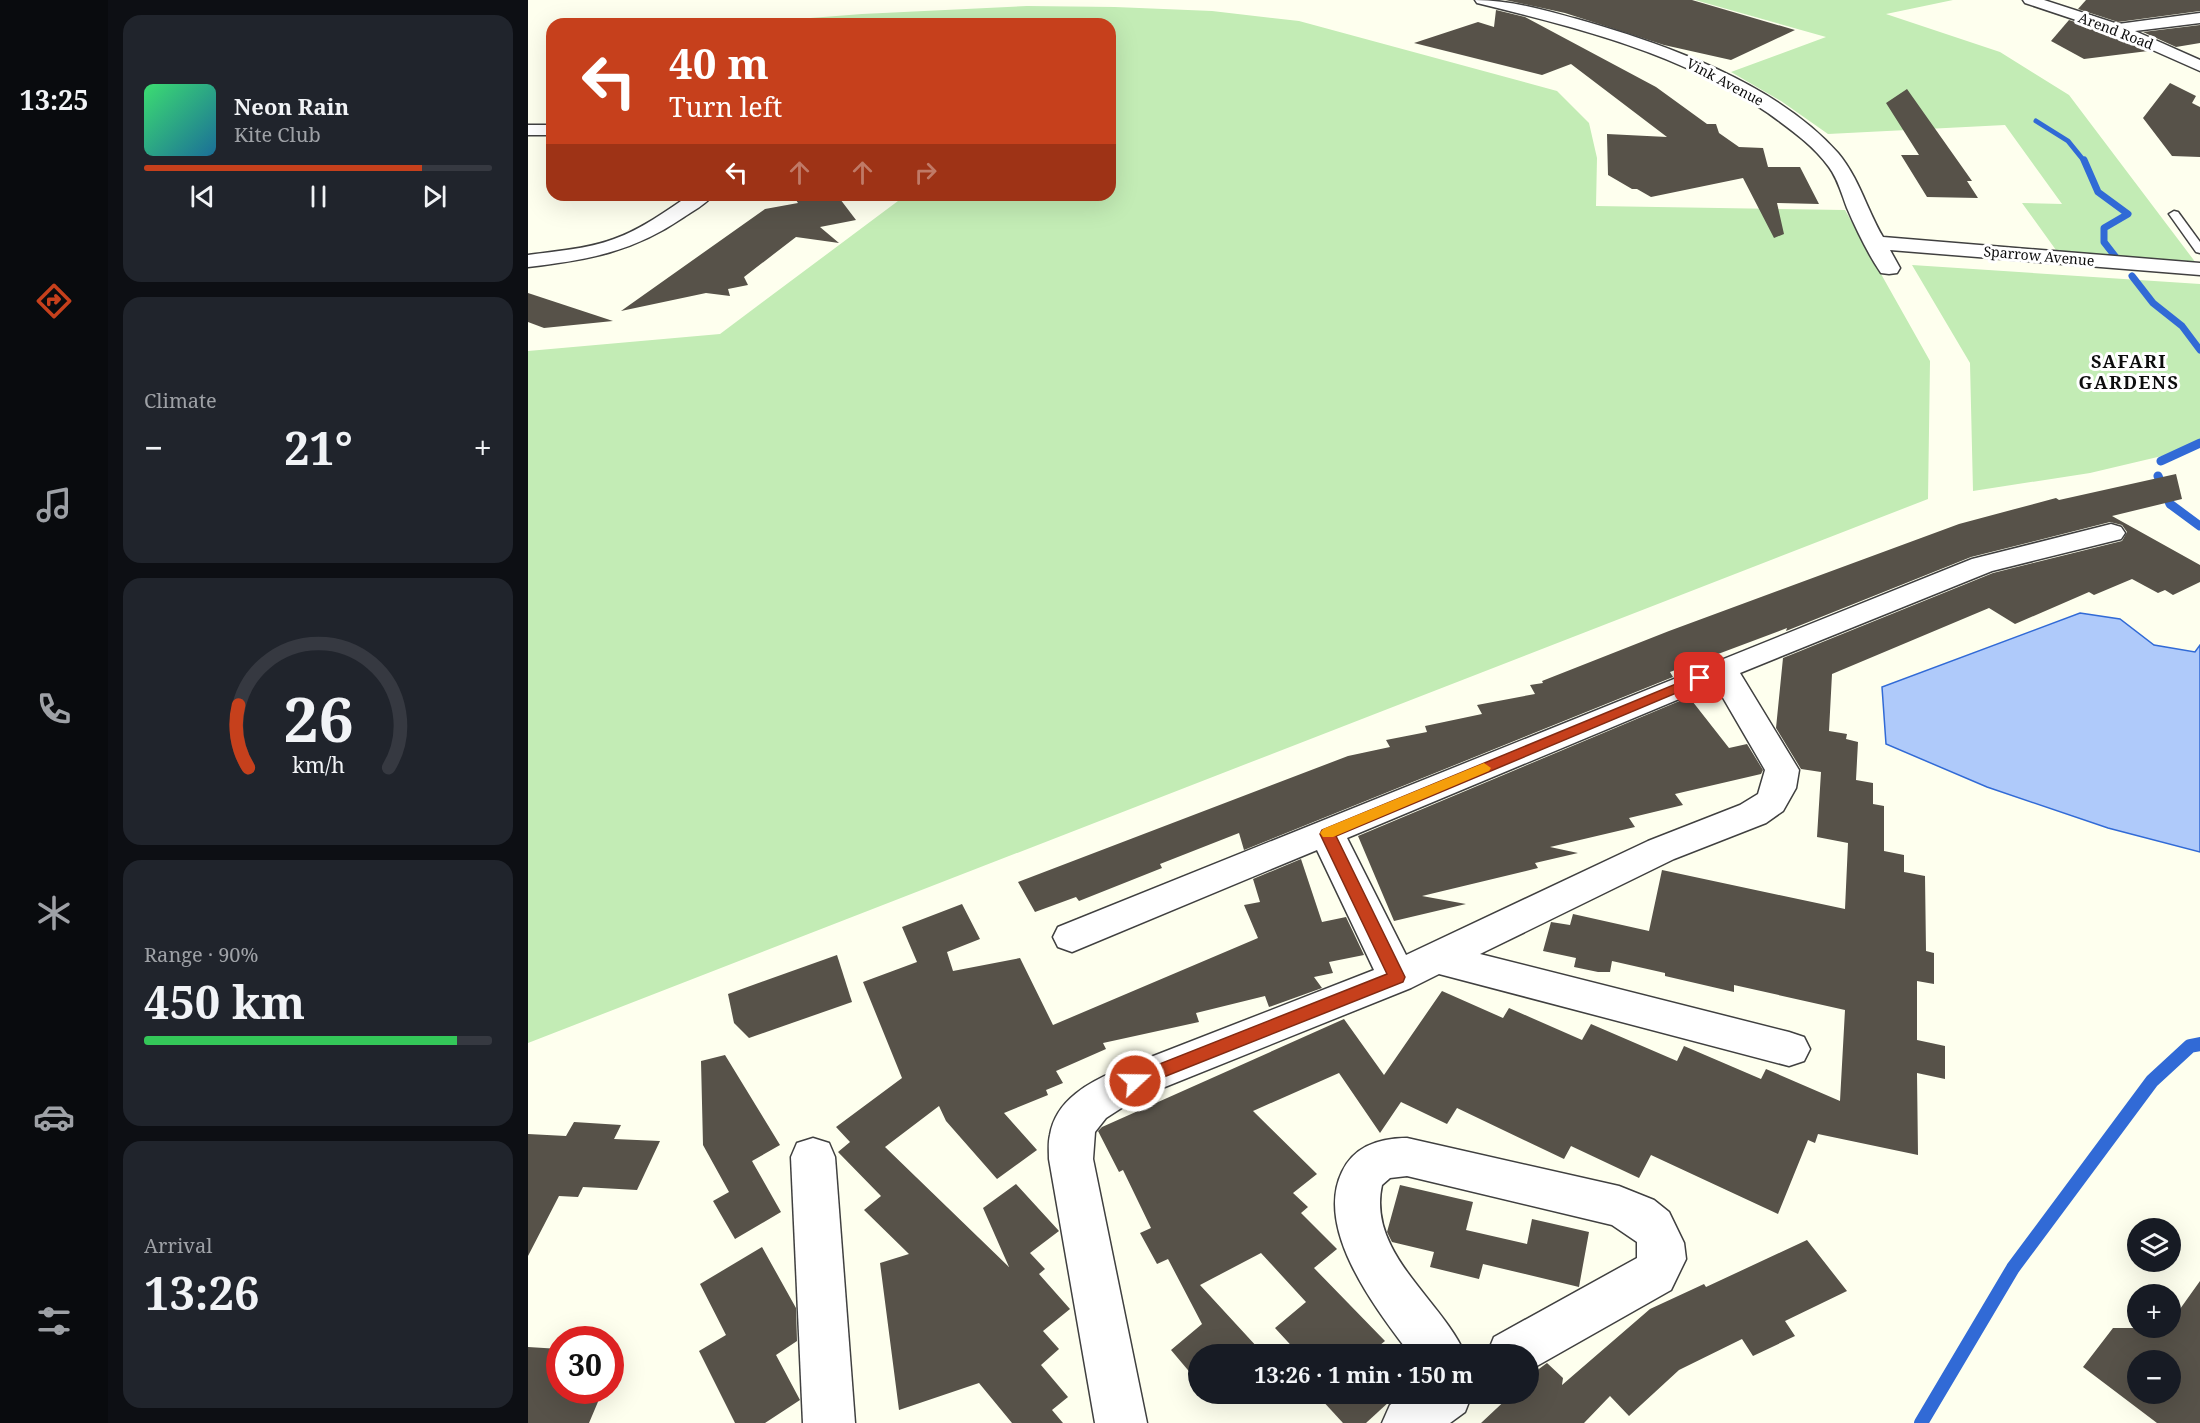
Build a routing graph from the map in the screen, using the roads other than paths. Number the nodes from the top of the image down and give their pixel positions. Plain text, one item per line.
1 (1482, 0) edge
2 (2030, 0) edge
3 (2200, 18) edge
4 (2117, 29) junction
5 (2200, 66) edge
6 (528, 130) edge
7 (546, 130) edge
8 (694, 201) edge
9 (2174, 214) dead end
10 (1878, 243) junction
11 (2200, 250) edge
12 (528, 261) edge
13 (1889, 268) dead end
14 (2200, 269) edge
15 (2111, 533) dead end
16 (1722, 669) junction
17 (1327, 834) junction
18 (1072, 937) dead end
19 (1438, 959) junction
20 (1397, 977) junction
21 (1789, 1049) dead end
22 (813, 1157) dead end
23 (1433, 1344) edge
24 (1530, 1344) edge
25 (1434, 1404) edge
26 (829, 1423) edge
27 (1121, 1423) edge
28 (1408, 1423) edge

1 - 10 street, Vink Avenue
2 - 4 street, Arend Road
3 - 4 street
4 - 5 street, Arend Road
6 - 7 street
8 - 12 street
9 - 11 lane
10 - 13 street, Vink Avenue
10 - 14 street, Sparrow Avenue
15 - 16 street
16 - 17 street
16 - 19 street
17 - 18 street
17 - 20 street
19 - 20 street
19 - 21 street
20 - 27 street
22 - 26 street
23 - 24 street
25 - 28 street

